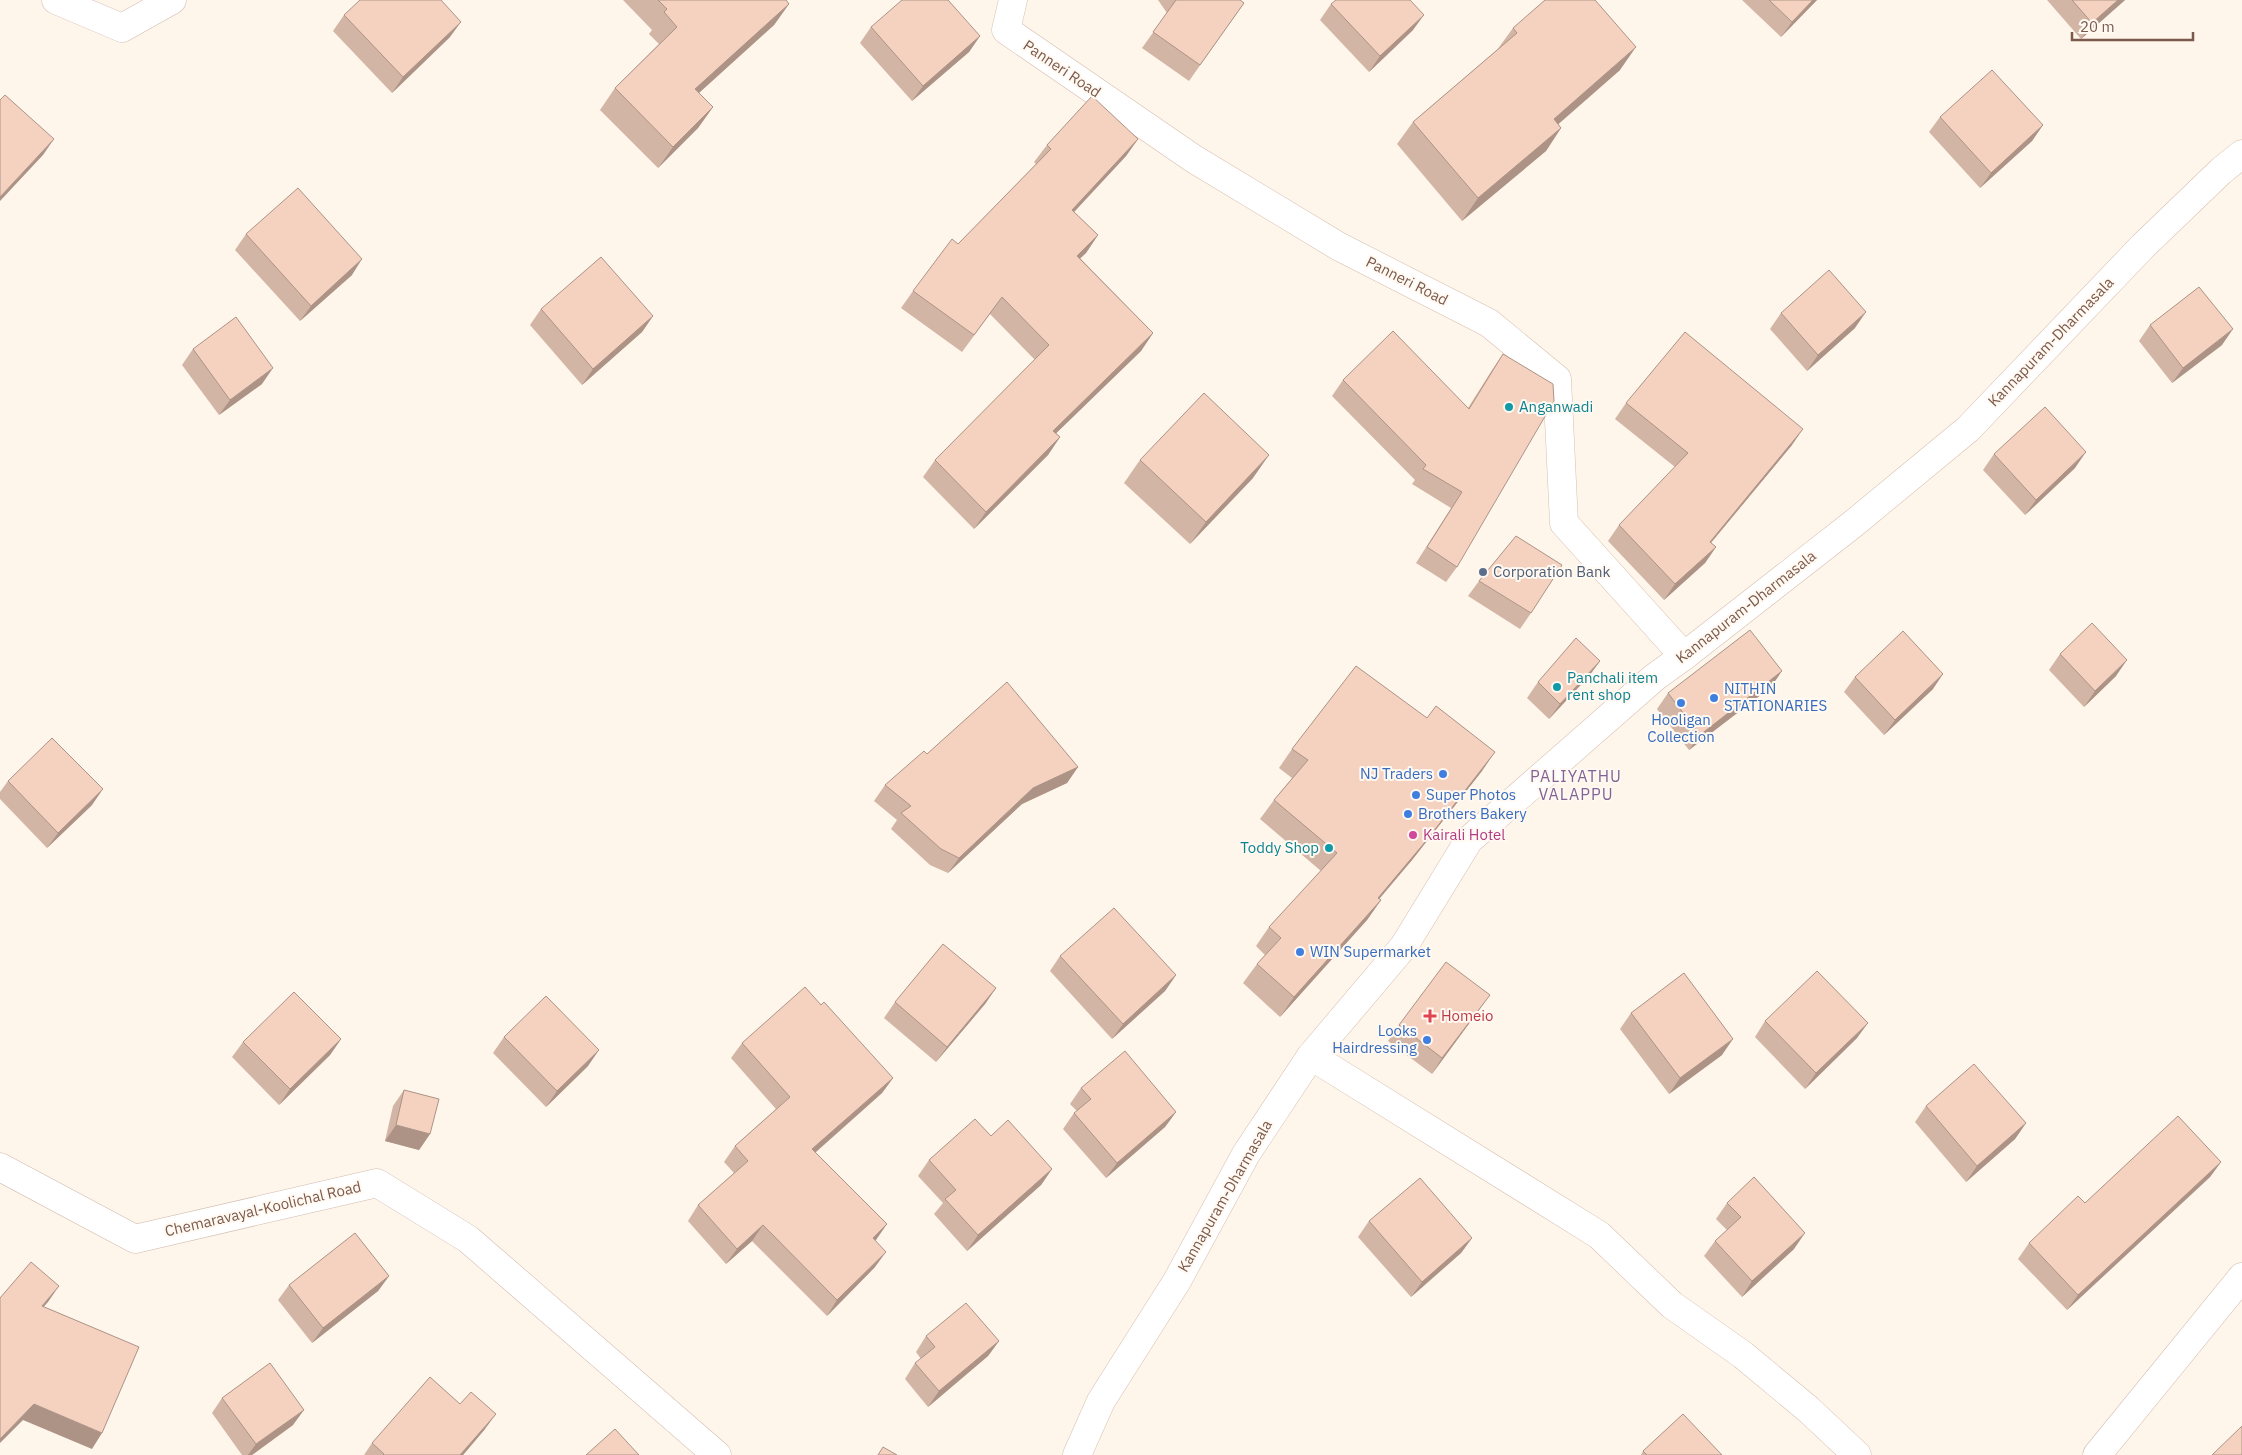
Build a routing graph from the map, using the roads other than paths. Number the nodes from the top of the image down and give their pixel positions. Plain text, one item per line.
1 (56, 0) edge
2 (172, 0) edge
3 (1014, 0) edge
4 (2242, 154) edge
5 (1684, 656) junction
6 (1311, 1056) junction
7 (0, 1167) edge
8 (2242, 1277) edge
9 (717, 1455) edge
10 (1077, 1455) edge
11 (1857, 1455) edge
12 (2097, 1455) edge

1 - 2 main road
3 - 5 main road, Panneri Road
4 - 5 main road, Kannapuram-Dharmasala
5 - 6 main road, Kannapuram-Dharmasala
6 - 10 main road, Kannapuram-Dharmasala
6 - 11 main road
7 - 9 main road, Chemaravayal-Koolichal Road
8 - 12 main road

